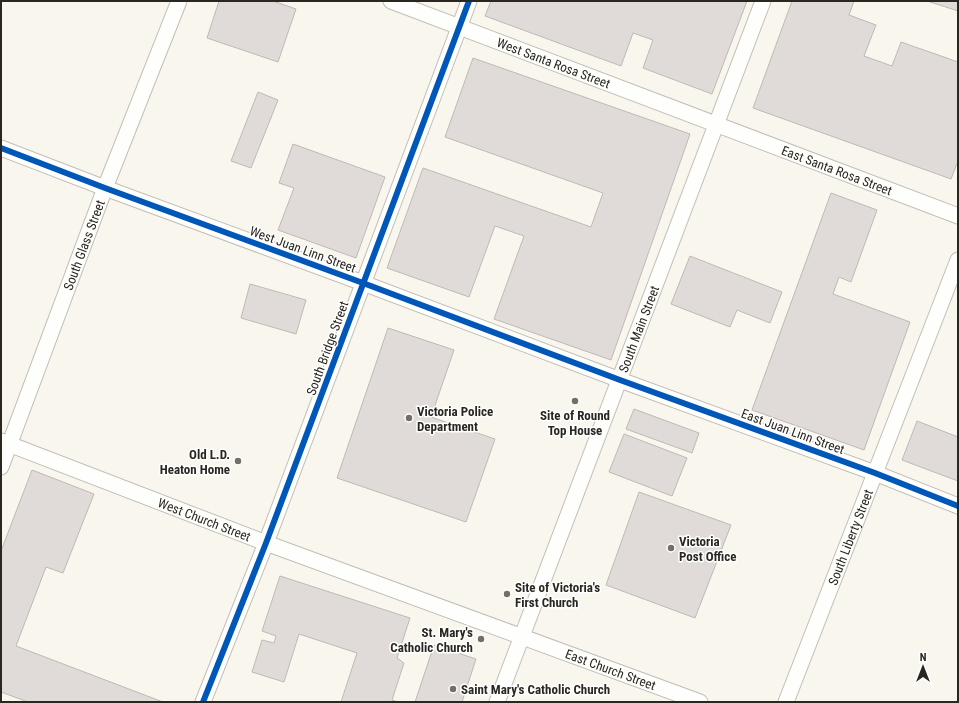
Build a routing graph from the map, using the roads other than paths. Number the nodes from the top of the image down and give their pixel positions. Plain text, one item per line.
1 (179, 1) edge
2 (391, 1) edge
3 (470, 1) edge
4 (763, 1) edge
5 (459, 27) junction
6 (716, 124) junction
7 (1, 148) edge
8 (105, 188) junction
9 (958, 216) edge
10 (958, 260) edge
11 (363, 282) junction
12 (620, 380) junction
13 (5, 443) edge
14 (1, 467) edge
15 (875, 473) junction
16 (958, 506) edge
17 (266, 543) junction
18 (522, 636) junction
19 (204, 702) edge
20 (497, 702) edge
21 (700, 702) edge
22 (786, 702) edge

1 - 8 street, South Glass Street
2 - 5 street, West Santa Rosa Street
3 - 5 street, South Bridge Street
4 - 6 street, South Main Street
5 - 6 street, West Santa Rosa Street
5 - 11 street, South Bridge Street
6 - 9 street, East Santa Rosa Street
6 - 12 street, South Main Street
7 - 8 street, West Juan Linn Street
8 - 11 street, West Juan Linn Street
8 - 13 street, South Glass Street
10 - 15 street, South Liberty Street
11 - 12 street, West Juan Linn Street
11 - 17 street, South Bridge Street
12 - 15 street, East Juan Linn Street
12 - 18 street, South Main Street
13 - 14 street, South Glass Street
13 - 17 street, West Church Street
15 - 16 street, East Juan Linn Street
15 - 22 street, South Liberty Street
17 - 18 street, West Church Street
17 - 19 street, South Bridge Street
18 - 20 street, South Main Street
18 - 21 street, East Church Street

